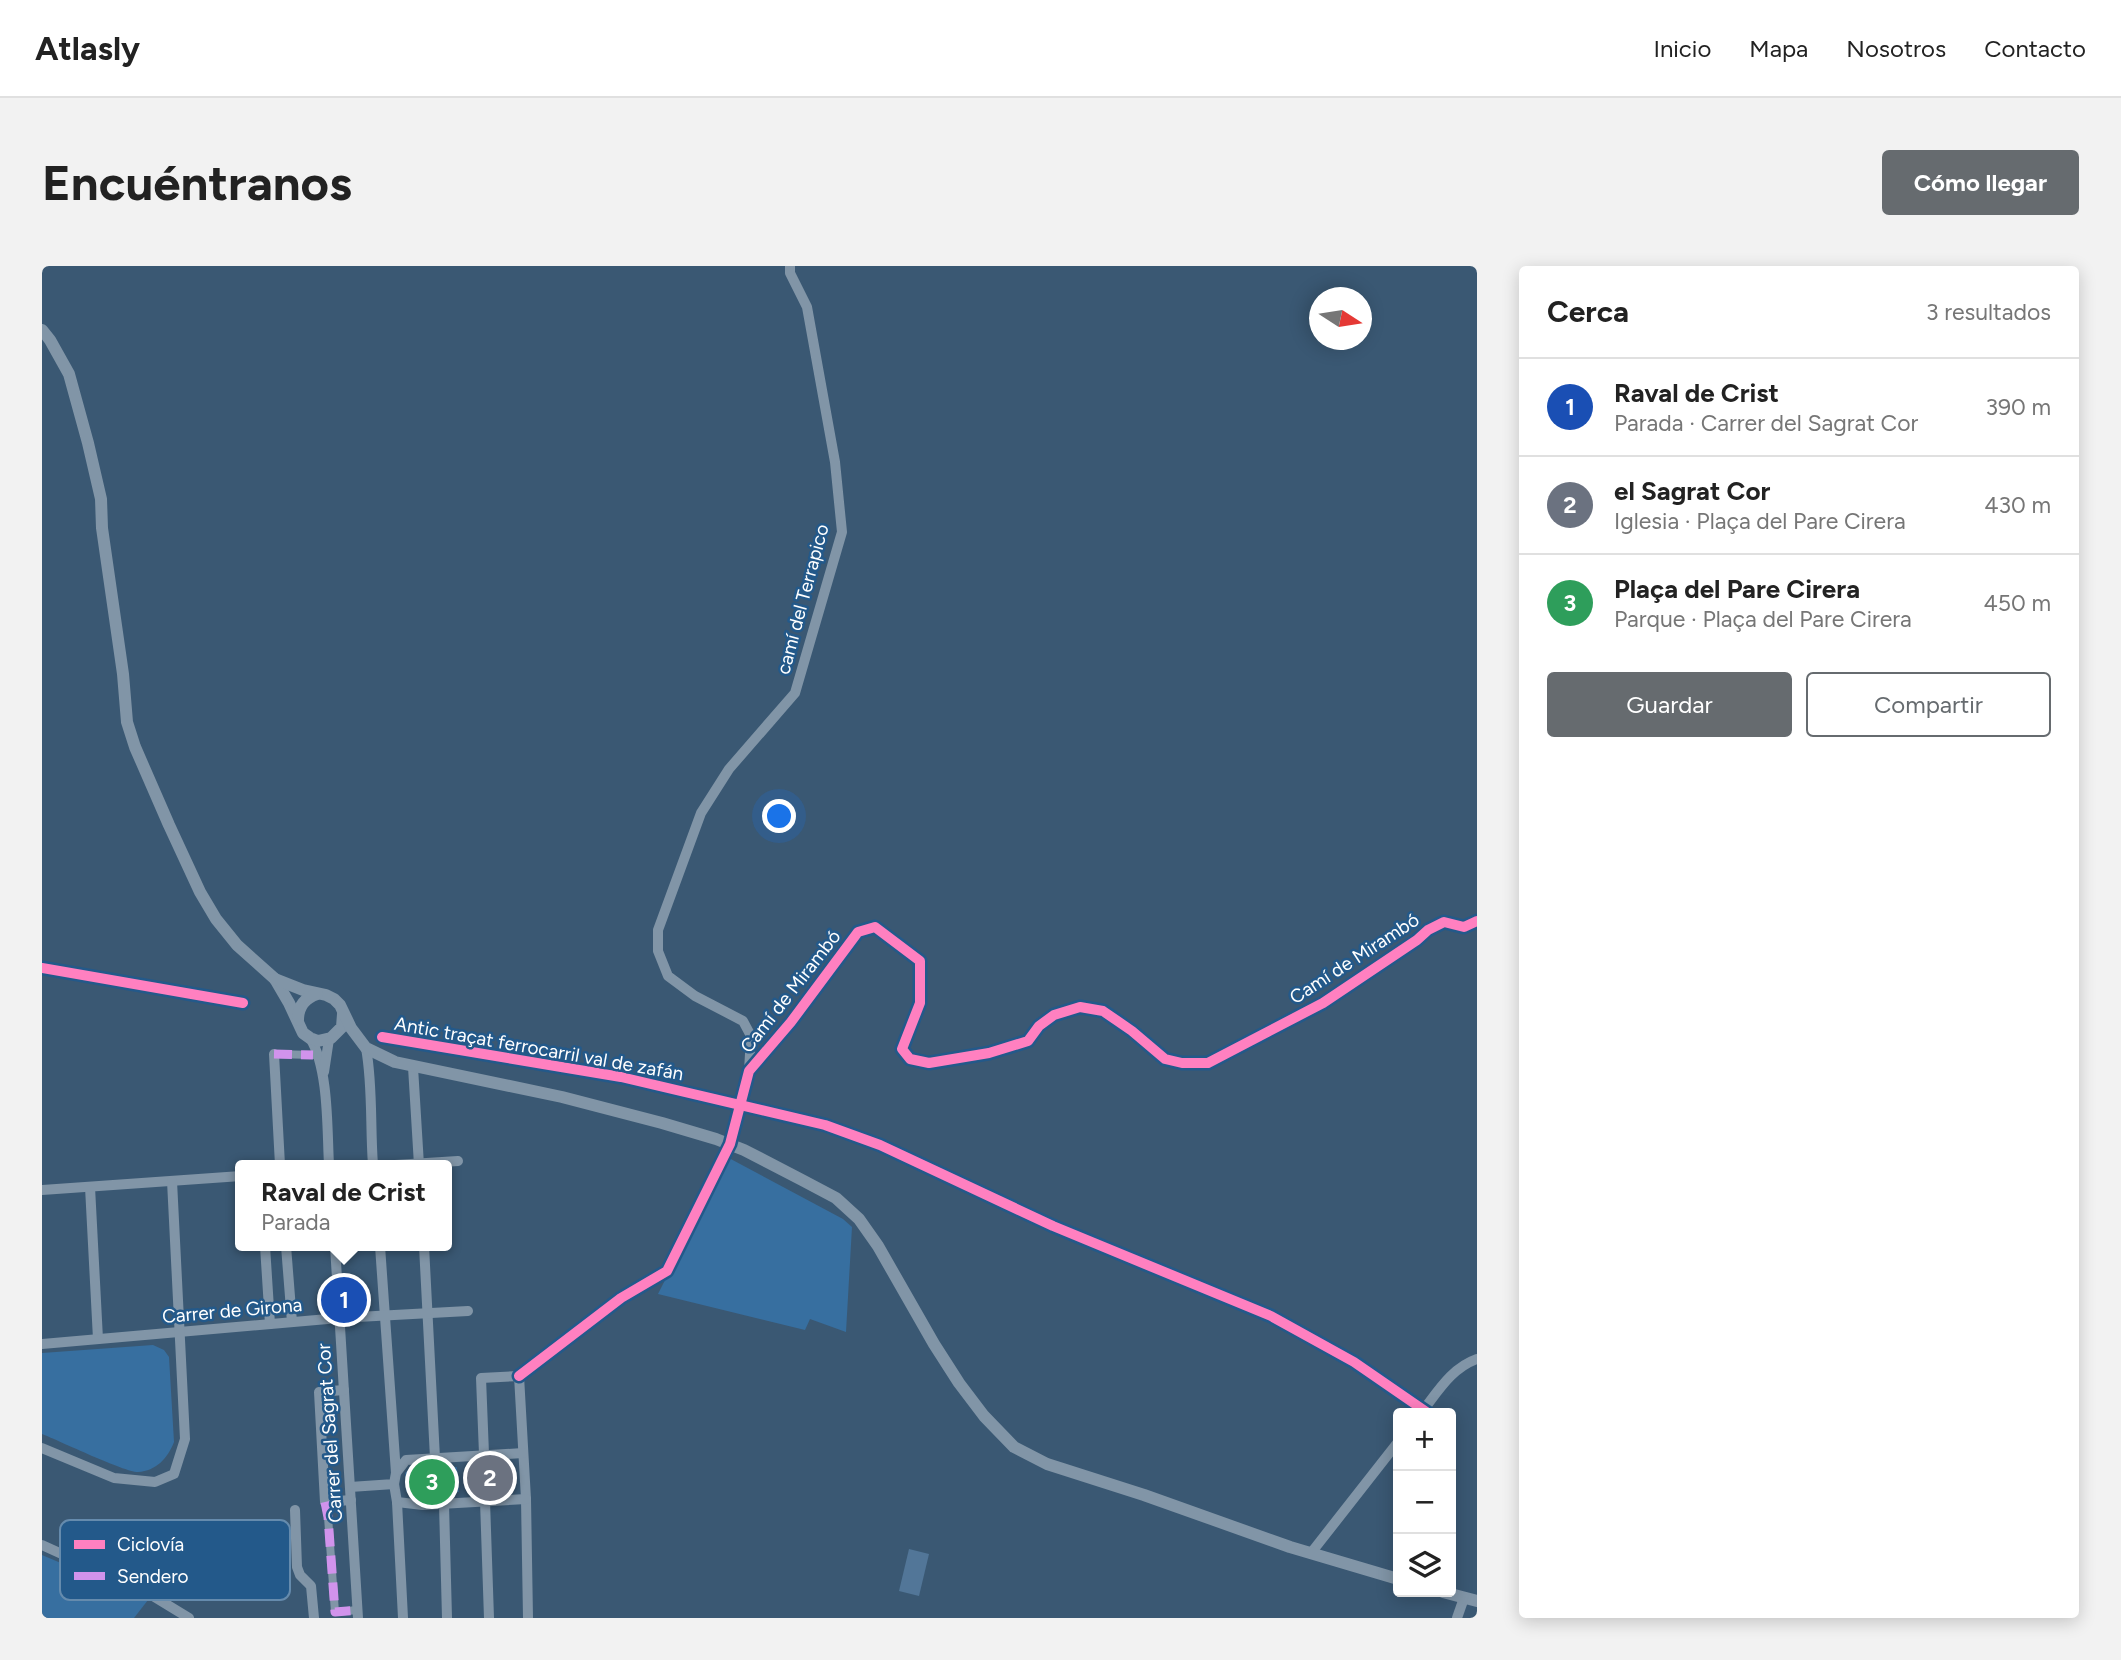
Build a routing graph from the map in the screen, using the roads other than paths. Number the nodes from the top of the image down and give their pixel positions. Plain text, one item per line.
1 (790, 266) edge
2 (42, 330) edge
3 (1477, 921) edge
4 (275, 979) junction
5 (317, 995) junction
6 (343, 1013) junction
7 (298, 1020) junction
8 (310, 1038) junction
9 (331, 1038) junction
10 (364, 1046) junction
11 (275, 1054) joint
12 (313, 1055) dead end
13 (413, 1067) junction
14 (749, 1071) junction
15 (323, 1076) junction
16 (730, 1144) junction
17 (279, 1160) edge
18 (329, 1160) edge
19 (372, 1160) edge
20 (419, 1160) edge
21 (452, 1161) edge
22 (458, 1161) dead end
23 (235, 1176) edge
24 (172, 1181) junction
25 (90, 1187) junction
26 (42, 1190) edge
27 (265, 1251) edge
28 (286, 1251) edge
29 (335, 1251) edge
30 (380, 1251) edge
31 (424, 1251) edge
32 (468, 1311) dead end
33 (428, 1313) junction
34 (384, 1315) junction
35 (339, 1318) junction
36 (292, 1322) junction
37 (270, 1324) junction
38 (181, 1332) junction
39 (98, 1339) junction
40 (42, 1344) edge
41 (1477, 1359) edge
42 (519, 1376) junction
43 (344, 1390) junction
44 (1424, 1408) edge
45 (42, 1448) edge
46 (1393, 1448) edge
47 (523, 1453) junction
48 (484, 1454) junction
49 (435, 1458) junction
50 (396, 1473) junction
51 (394, 1484) junction
52 (350, 1487) junction
53 (526, 1499) junction
54 (351, 1500) junction
55 (485, 1501) junction
56 (325, 1502) junction
57 (397, 1502) junction
58 (444, 1504) junction
59 (295, 1510) dead end
60 (42, 1545) edge
61 (60, 1553) edge
62 (1311, 1553) junction
63 (1393, 1578) edge
64 (1456, 1596) edge
65 (1464, 1598) junction
66 (159, 1600) edge
67 (1477, 1601) edge
68 (358, 1614) edge
69 (189, 1618) edge
70 (314, 1618) edge
71 (403, 1618) edge
72 (447, 1618) edge
73 (489, 1618) edge
74 (528, 1618) edge
75 (1457, 1618) edge

1 - 14 street, camí del Terrapico
2 - 4 street
3 - 14 street, Camí de Mirambó
4 - 5 street
4 - 7 street
5 - 6 street
5 - 7 street
6 - 9 street
6 - 10 street
7 - 8 street
8 - 9 street
8 - 15 street
9 - 10 street
9 - 15 street
10 - 13 street
10 - 19 street
11 - 12 street
11 - 17 street
13 - 16 street
13 - 20 street
14 - 16 street, Camí de Mirambó
15 - 18 street
16 - 42 street, Camí de Mirambó
16 - 62 street
21 - 22 street
23 - 24 street
24 - 25 street
24 - 38 street
25 - 26 street
25 - 39 street
27 - 37 street
28 - 36 street
29 - 35 street, Carrer del Sagrat Cor
30 - 34 street
31 - 33 street
32 - 33 street, Carrer de Girona
33 - 34 street, Carrer de Girona
33 - 49 street
34 - 35 street, Carrer de Girona
34 - 50 street
35 - 36 street, Carrer de Girona
35 - 43 street, Carrer del Sagrat Cor
36 - 37 street, Carrer de Girona
37 - 38 street, Carrer de Girona
38 - 39 street, Carrer de Girona
38 - 45 street
39 - 40 street, Carrer de Girona
41 - 44 street
42 - 47 street
42 - 48 street
43 - 52 street, Carrer del Sagrat Cor
43 - 56 street
46 - 62 street
47 - 48 street
47 - 53 street
48 - 49 street
49 - 50 street
50 - 51 street
51 - 52 street
51 - 57 street
52 - 54 street, Carrer del Sagrat Cor
53 - 55 street
53 - 74 street
54 - 56 street
54 - 68 street, Carrer del Sagrat Cor
55 - 58 street
55 - 73 street
56 - 68 street
57 - 58 street
57 - 71 street
58 - 72 street
59 - 70 street
60 - 61 street
62 - 63 street
64 - 65 street
65 - 67 street
65 - 75 street
66 - 69 street

